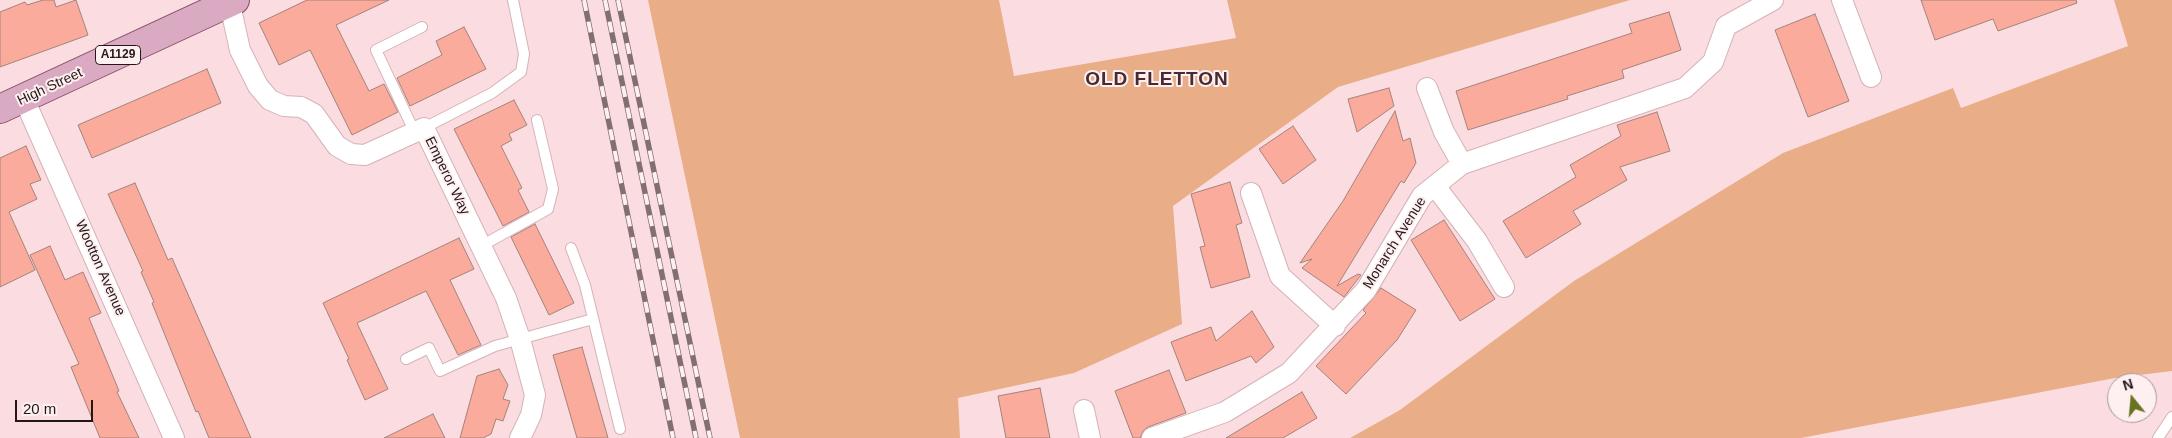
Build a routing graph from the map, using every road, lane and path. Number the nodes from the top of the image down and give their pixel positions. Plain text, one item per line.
1 (513, 0) edge
2 (1773, 0) edge
3 (1842, 0) edge
4 (232, 1) edge
5 (422, 27) dead end
6 (1871, 76) dead end
7 (1427, 88) dead end
8 (12, 104) edge
9 (537, 120) dead end
10 (419, 130) junction
11 (1462, 164) junction
12 (1435, 186) junction
13 (1251, 193) dead end
14 (481, 246) junction
15 (571, 248) dead end
16 (1504, 286) dead end
17 (593, 319) junction
18 (1335, 326) junction
19 (520, 339) junction
20 (406, 359) dead end
21 (1084, 410) dead end
22 (2172, 417) edge
23 (620, 429) dead end
24 (174, 438) edge
25 (520, 438) edge
26 (1090, 438) edge
27 (1152, 438) edge
28 (2158, 438) edge

1 - 10 lane
2 - 11 street, Monarch Avenue
3 - 6 street
4 - 8 main road, High Street / A1129
4 - 10 street, Emperor Way
5 - 10 lane
7 - 11 street
8 - 24 street, Wootton Avenue
9 - 14 lane
10 - 14 street, Emperor Way
11 - 12 street, Monarch Avenue
12 - 16 street
12 - 18 street, Monarch Avenue
13 - 18 street
14 - 19 street, Emperor Way
15 - 17 lane
17 - 19 lane
17 - 23 lane
18 - 27 street, Monarch Avenue
19 - 20 lane
19 - 25 street, Emperor Way
21 - 26 street
22 - 28 lane

